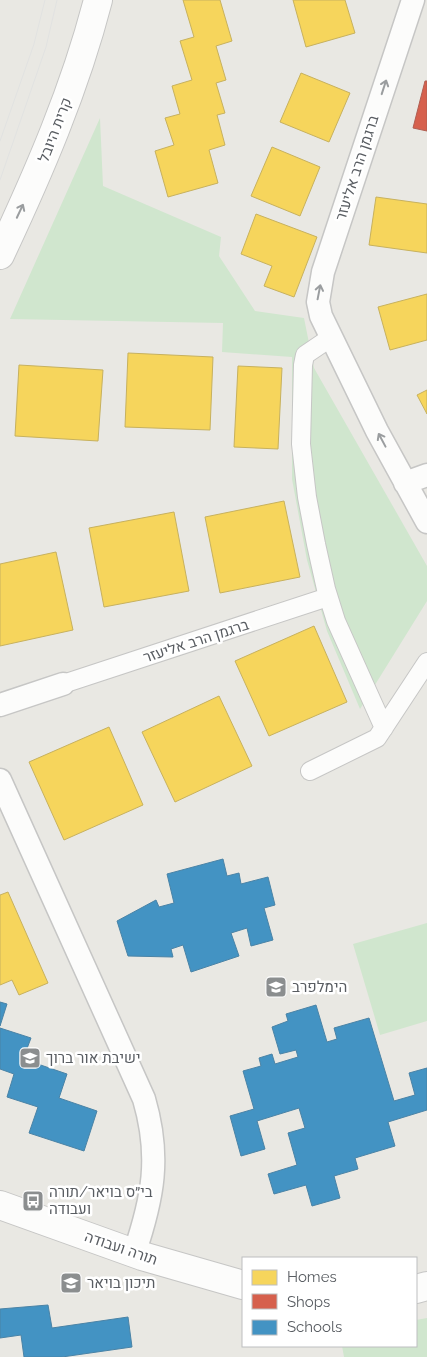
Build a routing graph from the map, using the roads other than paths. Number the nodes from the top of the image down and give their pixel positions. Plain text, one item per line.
1 (98, 0) edge
2 (412, 0) edge
3 (0, 255) edge
4 (330, 338) junction
5 (427, 475) edge
6 (405, 483) junction
7 (427, 522) edge
8 (328, 597) junction
9 (427, 662) edge
10 (63, 684) joint
11 (0, 705) edge
12 (384, 728) junction
13 (310, 771) dead end
14 (0, 780) edge
15 (0, 1205) edge
16 (134, 1254) junction
17 (242, 1285) edge

3 -> 1 main road, קרית היובל
4 -> 2 street, ברגמן הרב אליעזר
6 -> 4 street, ברגמן הרב אליעזר
4 - 8 street
5 - 6 street
6 - 7 street, ברגמן הרב אליעזר
8 - 10 street, ברגמן הרב אליעזר
8 - 12 street
9 - 12 street
10 - 11 street
12 - 13 street
14 - 16 street
15 - 16 main road, תורה ועבודה
16 - 17 main road, תורה ועבודה

